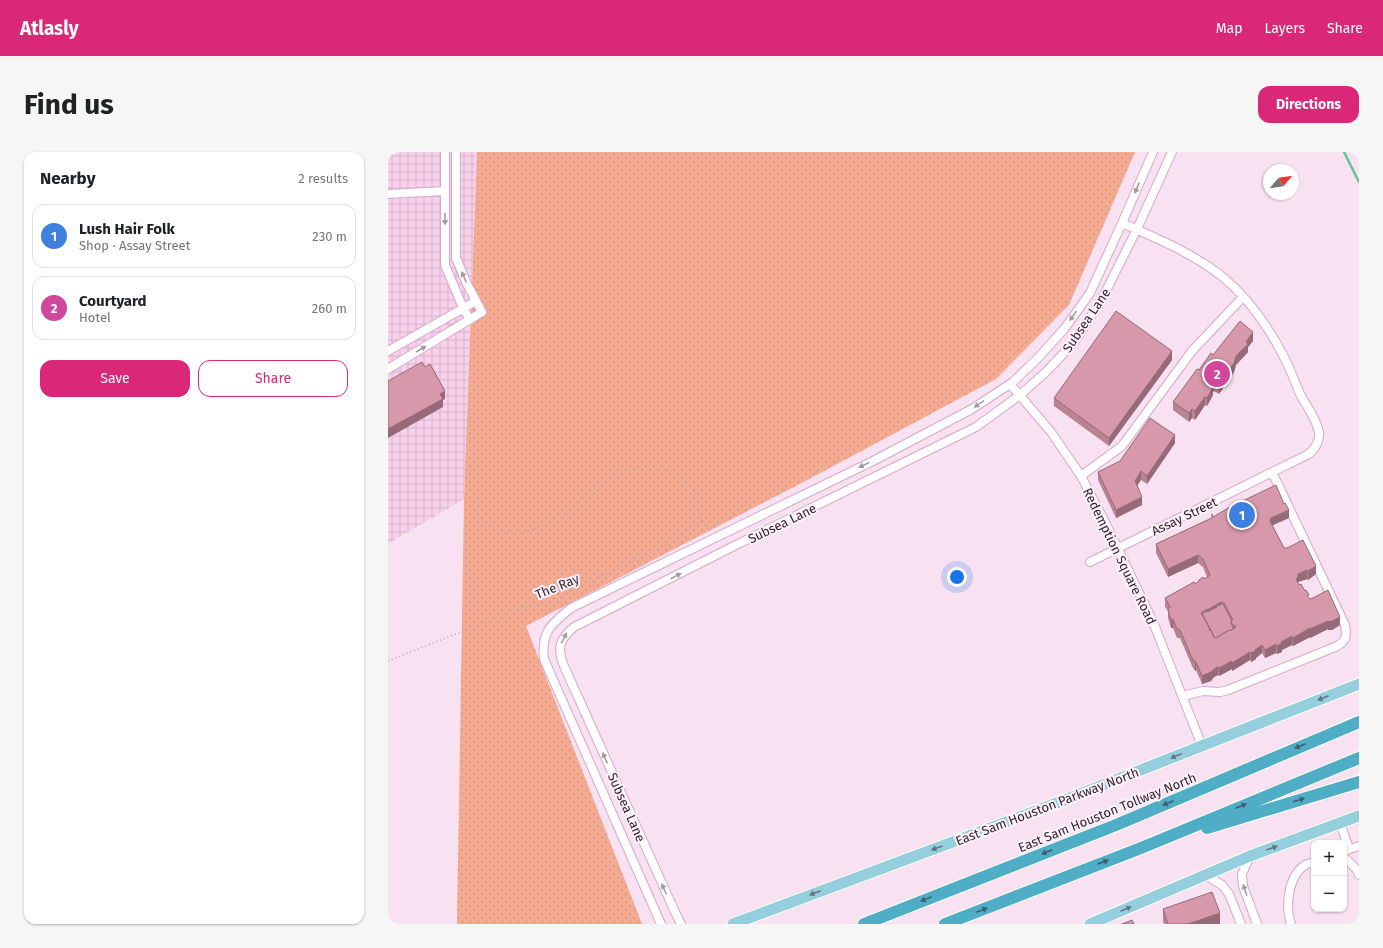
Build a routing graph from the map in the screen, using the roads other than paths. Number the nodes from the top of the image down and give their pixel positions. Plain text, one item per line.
1 (445, 152) edge
2 (456, 152) edge
3 (1152, 152) edge
4 (1172, 152) edge
5 (445, 192) junction
6 (388, 194) edge
7 (456, 194) junction
8 (1122, 223) junction
9 (1137, 230) junction
10 (1243, 296) junction
11 (476, 301) junction
12 (463, 308) junction
13 (470, 320) junction
14 (428, 328) junction
15 (435, 341) junction
16 (396, 347) junction
17 (388, 351) edge
18 (403, 360) junction
19 (388, 369) edge
20 (1010, 384) junction
21 (1020, 395) junction
22 (1272, 472) junction
23 (1081, 476) junction
24 (1118, 548) junction
25 (1090, 562) dead end
26 (1359, 684) edge
27 (1183, 696) junction
28 (1356, 723) edge
29 (1202, 746) junction
30 (1359, 758) edge
31 (1359, 782) edge
32 (1359, 816) edge
33 (1340, 823) junction
34 (1344, 840) edge
35 (1359, 846) edge
36 (1140, 848) junction
37 (1347, 850) edge
38 (1250, 856) junction
39 (1347, 860) edge
40 (1311, 863) edge
41 (1205, 875) junction
42 (1359, 875) edge
43 (661, 924) edge
44 (681, 924) edge
45 (733, 924) edge
46 (864, 924) edge
47 (945, 924) edge
48 (1090, 924) edge
49 (1241, 924) edge
50 (1257, 924) edge
51 (1291, 924) edge

1 - 5 street
2 - 7 street
3 -> 8 street, Subsea Lane
4 - 9 street, Subsea Lane
5 - 6 street
5 - 7 street
5 -> 12 street
11 -> 7 street
8 - 9 street
8 -> 20 street, Subsea Lane
9 - 10 street
9 - 21 street, Subsea Lane
10 - 22 street, Assay Street
10 - 23 street
11 - 12 street
11 - 13 street
12 - 13 street
12 - 14 street
13 - 15 street
14 - 15 street
14 - 16 street
18 -> 15 street
16 - 17 street
16 - 18 street
18 - 19 street
20 - 21 street, Redemption Square Road
20 -> 43 street, Subsea Lane
21 - 23 street, Redemption Square Road
44 -> 21 street, Subsea Lane
22 - 24 street, Assay Street
22 - 27 street
23 - 24 street, Redemption Square Road
24 - 25 street, Assay Street
24 - 27 street, Redemption Square Road
26 -> 29 main road, East Sam Houston Parkway North
27 - 29 street, Redemption Square Road
28 -> 46 highway, East Sam Houston Tollway North
29 -> 45 main road, East Sam Houston Parkway North
36 -> 30 highway
36 -> 31 highway
32 - 33 main road
33 - 34 street
38 -> 33 main road
35 - 37 street
47 -> 36 highway
38 - 41 main road
50 -> 38 street
39 - 42 street
40 - 51 street
48 -> 41 main road
41 - 49 street

